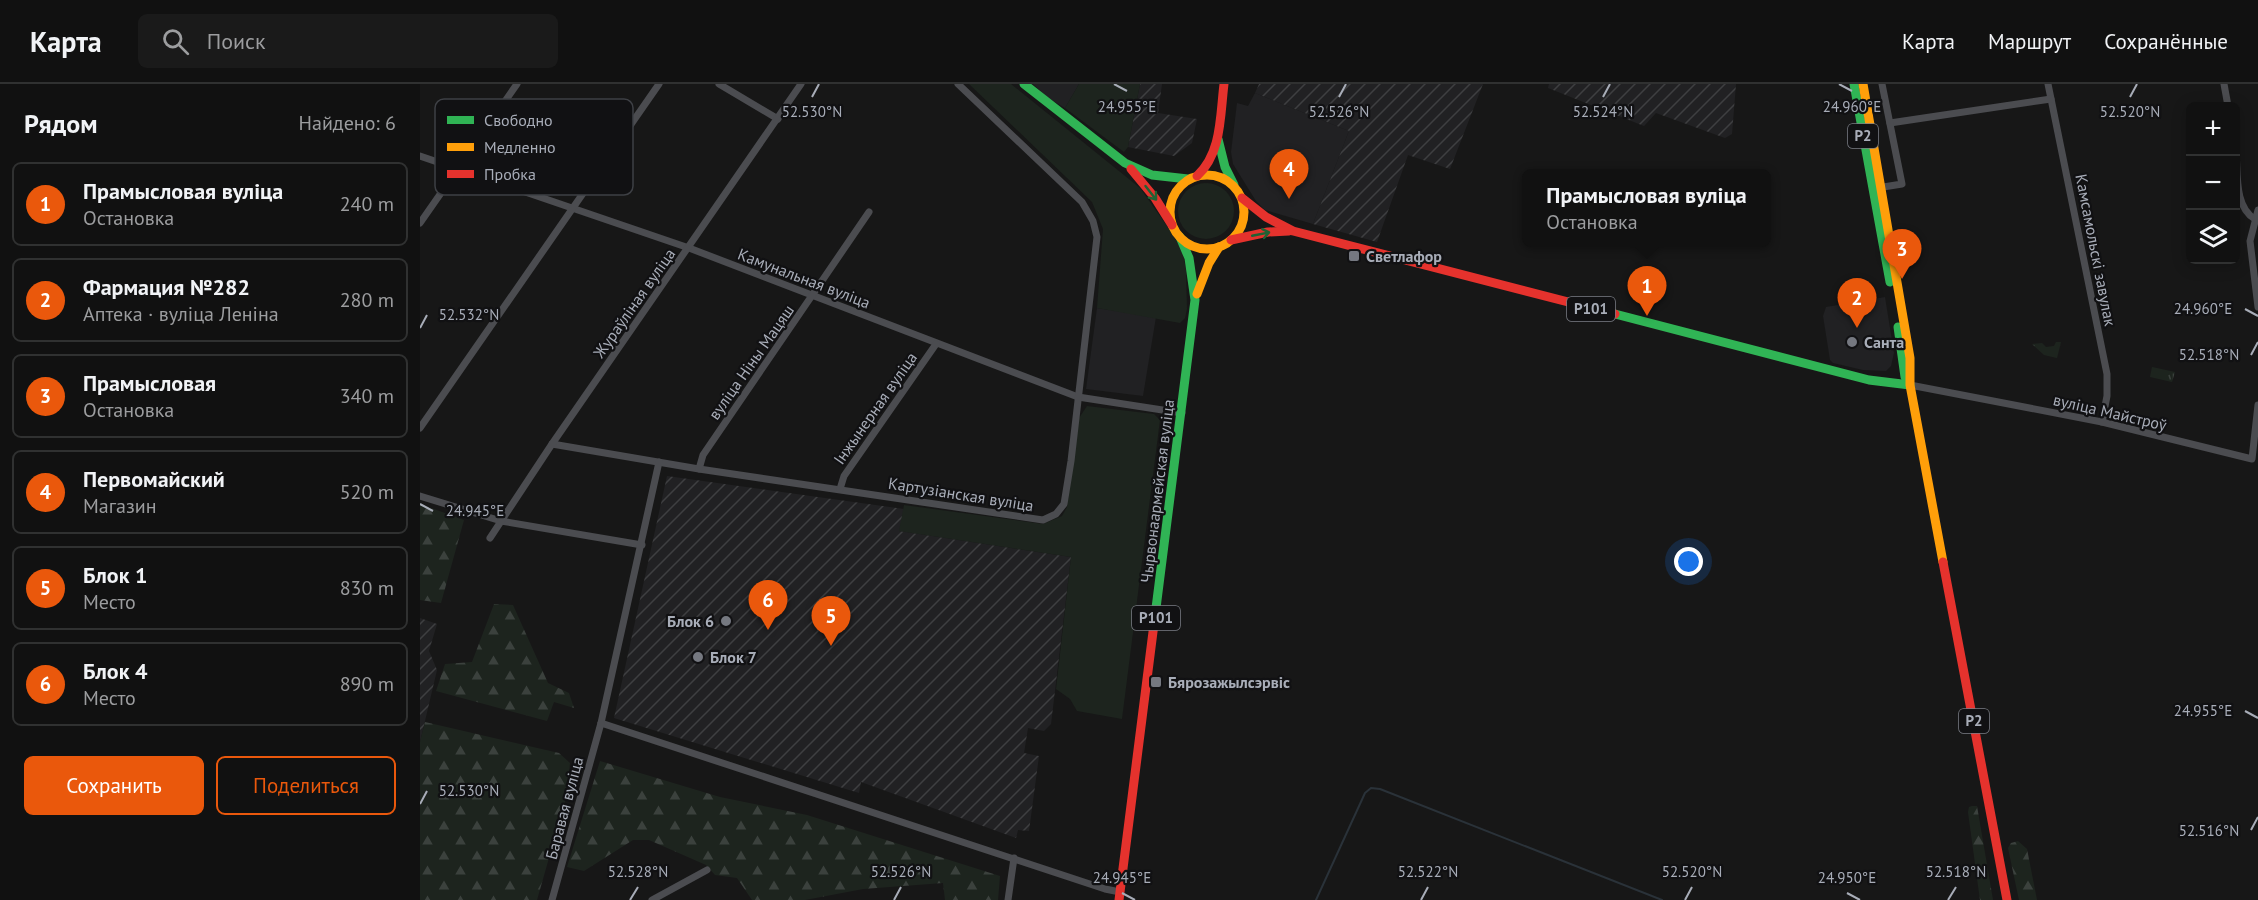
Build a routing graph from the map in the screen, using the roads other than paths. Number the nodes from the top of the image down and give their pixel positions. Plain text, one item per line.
1 (517, 84) edge
2 (659, 84) edge
3 (718, 84) edge
4 (801, 84) edge
5 (958, 84) edge
6 (1024, 84) edge
7 (1224, 84) edge
8 (1854, 84) edge
9 (1863, 84) edge
10 (1882, 84) edge
11 (2048, 84) edge
12 (2224, 84) edge
13 (506, 99) edge
14 (2051, 99) junction
15 (2227, 102) edge
16 (778, 119) junction
17 (633, 122) edge
18 (1890, 123) junction
19 (1218, 134) junction
20 (420, 156) edge
21 (2235, 156) edge
22 (435, 161) edge
23 (1125, 163) junction
24 (1192, 178) junction
25 (1234, 185) junction
26 (1876, 188) junction
27 (439, 195) edge
28 (534, 195) edge
29 (584, 195) edge
30 (1242, 198) junction
31 (574, 209) junction
32 (2258, 210) edge
33 (869, 212) dead end
34 (2255, 219) junction
35 (420, 223) edge
36 (1172, 225) junction
37 (1293, 231) junction
38 (1180, 237) junction
39 (1231, 240) junction
40 (1219, 247) junction
41 (689, 248) junction
42 (813, 296) junction
43 (1195, 300) junction
44 (2258, 308) edge
45 (936, 344) junction
46 (1902, 360) junction
47 (1881, 382) junction
48 (1910, 385) junction
49 (1078, 397) junction
50 (2258, 405) edge
51 (1182, 413) junction
52 (2102, 422) junction
53 (420, 428) edge
54 (552, 444) junction
55 (659, 462) junction
56 (699, 469) junction
57 (840, 489) junction
58 (420, 496) edge
59 (501, 521) junction
60 (490, 538) dead end
61 (642, 545) junction
62 (601, 723) junction
63 (1014, 858) junction
64 (707, 870) dead end
65 (1120, 896) edge
66 (552, 900) edge
67 (652, 900) edge
68 (1008, 900) edge
69 (2007, 900) edge

1 - 13 street
2 - 17 street
3 - 16 street
4 - 16 street, Жураўліная вуліца
5 - 49 street, Картузіанская вуліца
6 - 23 main road
7 - 19 main road
8 - 26 main road, Р2
9 - 26 main road, Р2
10 - 18 street
11 - 14 street, Камсамольскі завулак
12 - 15 street
14 - 18 street
14 - 52 street, Камсамольскі завулак
16 - 41 street, Жураўліная вуліца
18 - 26 street
19 - 24 main road
19 - 25 main road
20 - 22 street, Камунальная вуліца
21 - 34 street
23 - 24 main road
23 -> 36 main road
24 - 25 main road
24 - 36 main road
25 - 30 main road, Р101
26 - 46 main road, Р2
26 - 48 main road, Р2
27 - 35 street
28 - 31 street, Камунальная вуліца
29 - 31 street
30 - 37 main road, Р101
30 - 39 main road
31 - 41 street, Камунальная вуліца
31 - 53 street
32 - 34 street
33 - 42 street, вуліца Ніны Мацяш
34 - 44 street
36 - 38 main road, Р101
39 -> 37 main road, Р101
37 - 47 main road, Р101
38 - 40 main road
38 - 43 main road, Чырвонаармейская вуліца / Р101
39 - 40 main road, Р101
40 - 43 main road, Чырвонаармейская вуліца / Р101
41 - 42 street, Камунальная вуліца
41 - 54 street, Жураўліная вуліца
42 - 45 street, Камунальная вуліца
42 - 56 street, вуліца Ніны Мацяш
43 - 51 main road, Чырвонаармейская вуліца / Р101
45 - 49 street, Камунальная вуліца
45 - 57 street, Інжынерная вуліца
46 - 47 main road
46 - 48 main road, Р2
47 - 48 main road, Р101
48 - 52 street, вуліца Майстроў
48 - 69 main road, Р2
49 - 51 street, Камунальная вуліца
49 - 57 street, Картузіанская вуліца
50 - 52 street, вуліца Майстроў
51 - 65 main road, Чырвонаармейская вуліца / Р101
54 - 55 street, Картузіанская вуліца
54 - 59 street, Жураўліная вуліца
55 - 56 street, Картузіанская вуліца
55 - 61 street, Баравая вуліца
56 - 57 street, Картузіанская вуліца
58 - 59 street
59 - 60 street, Жураўліная вуліца
59 - 61 street
61 - 62 street, Баравая вуліца
62 - 63 street
62 - 66 street, Баравая вуліца
63 - 65 street
63 - 68 street
64 - 67 street

